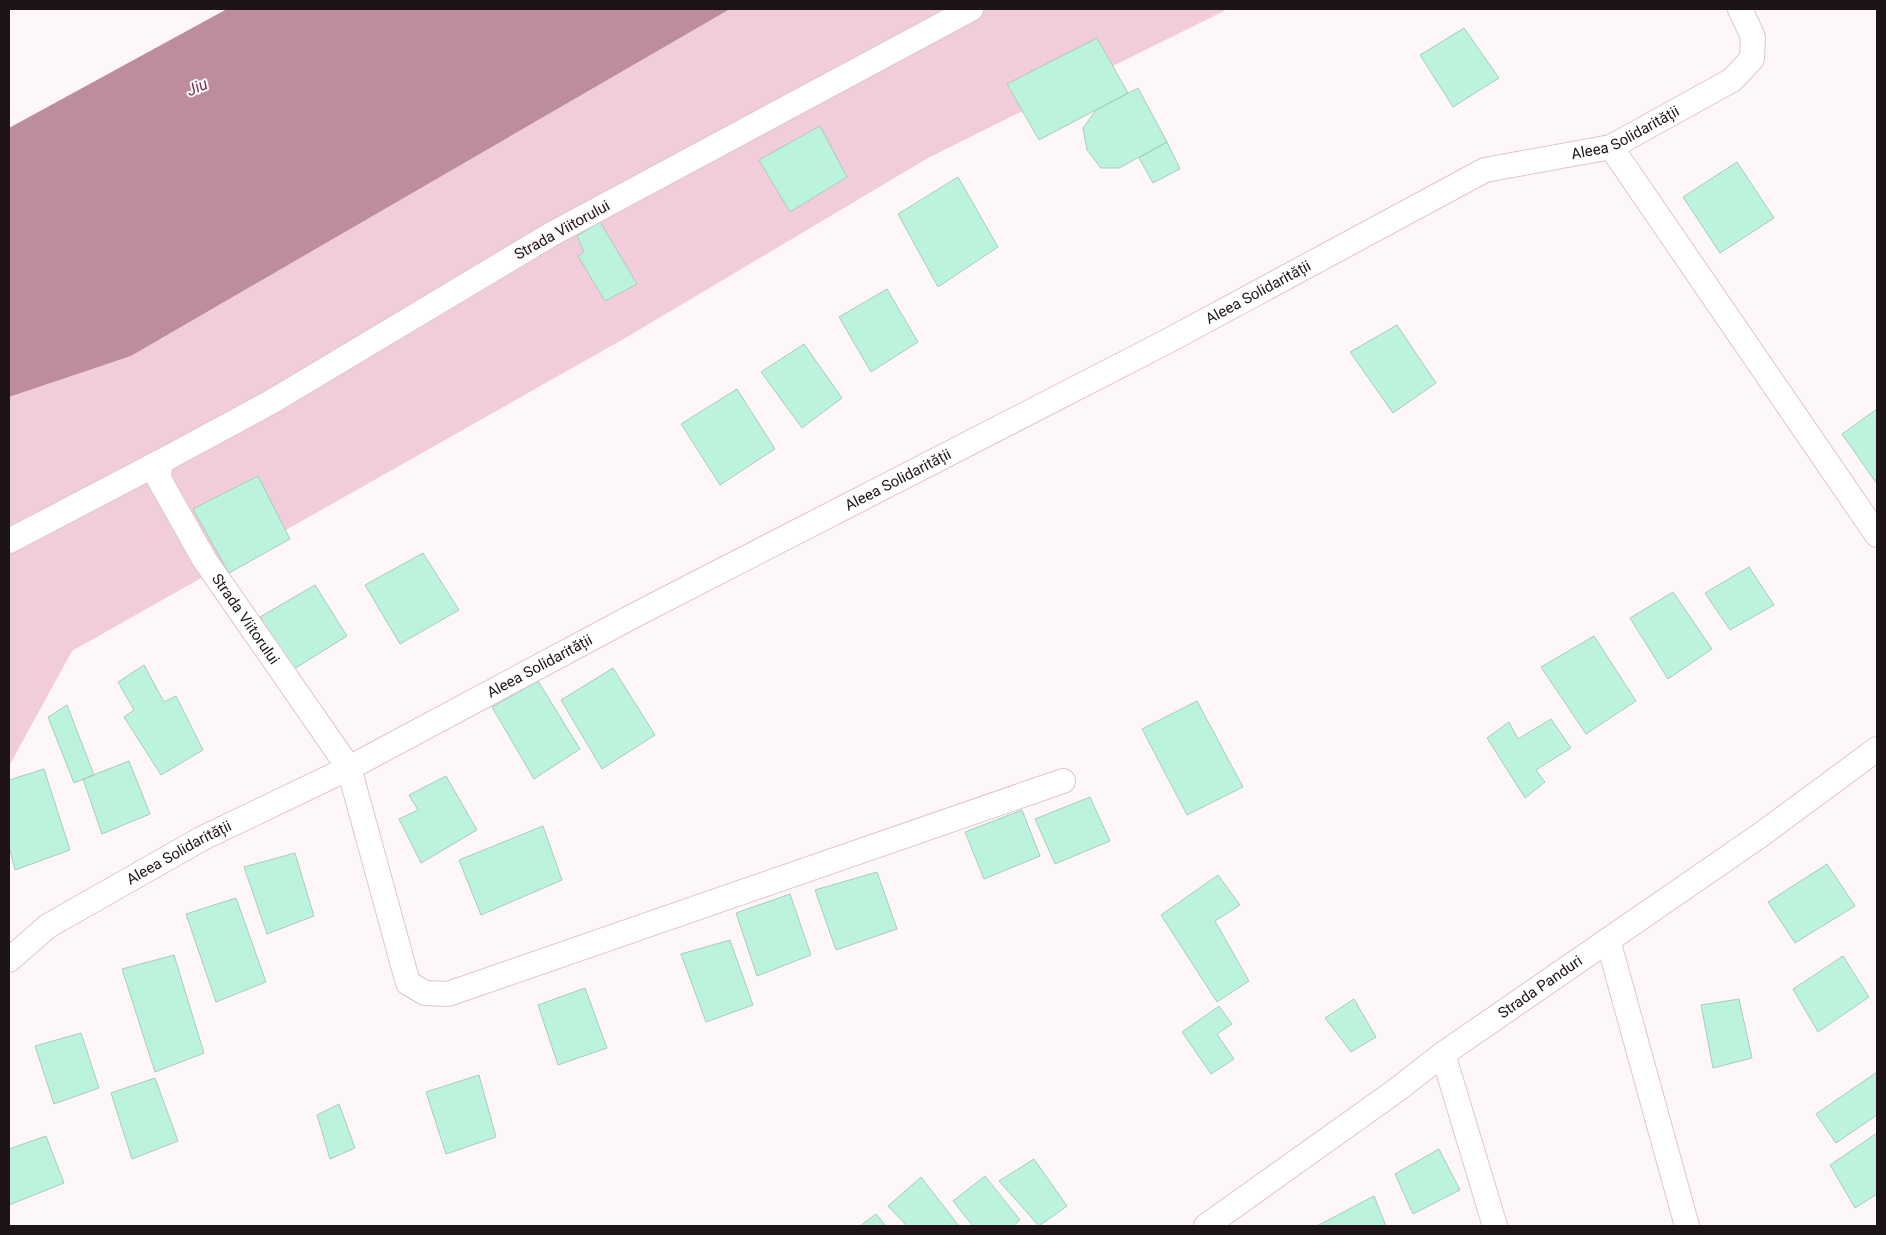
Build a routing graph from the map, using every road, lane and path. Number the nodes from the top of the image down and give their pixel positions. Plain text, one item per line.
1 (971, 9) edge
2 (1740, 9) edge
3 (1610, 147) junction
4 (160, 462) junction
5 (1877, 535) edge
6 (9, 541) edge
7 (1877, 749) edge
8 (349, 768) junction
9 (1063, 781) dead end
10 (1608, 940) junction
11 (9, 960) edge
12 (1443, 1054) junction
13 (1206, 1226) edge
14 (1495, 1226) edge
15 (1687, 1226) edge

1 - 4 street, Strada Viitorului
2 - 3 street, Aleea Solidarității
3 - 5 street
3 - 8 street, Aleea Solidarității
4 - 6 street, Strada Viitorului
4 - 8 street, Strada Viitorului
7 - 10 street, Strada Panduri
8 - 9 street, Strada Viitorului
8 - 11 street, Aleea Solidarității
10 - 12 street, Strada Panduri
10 - 15 street
12 - 13 street, Strada Panduri
12 - 14 street

